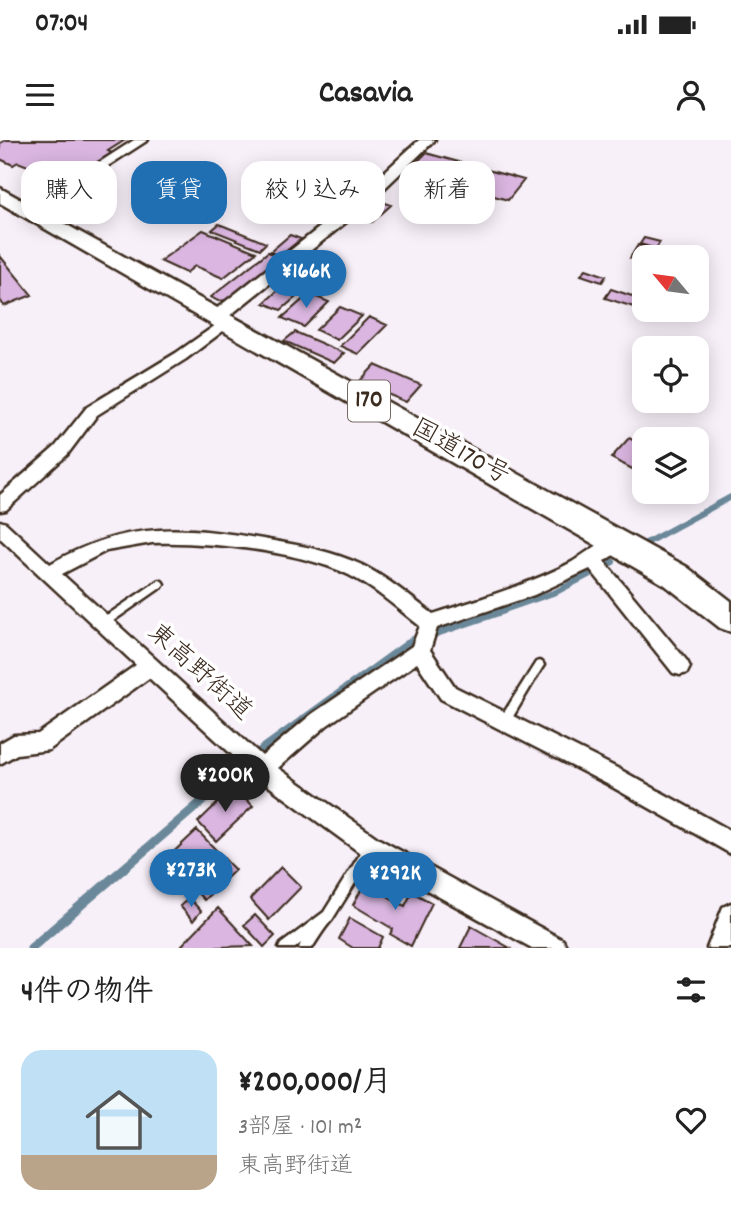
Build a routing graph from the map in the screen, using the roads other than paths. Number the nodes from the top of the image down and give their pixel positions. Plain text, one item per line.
1 (142, 140) edge
2 (428, 140) edge
3 (109, 161) edge
4 (0, 194) edge
5 (21, 206) edge
6 (53, 224) edge
7 (221, 319) junction
8 (0, 505) edge
9 (0, 528) edge
10 (619, 543) junction
11 (593, 560) junction
12 (49, 573) junction
13 (159, 584) dead end
14 (731, 619) edge
15 (103, 623) junction
16 (430, 624) junction
17 (420, 651) junction
18 (539, 665) dead end
19 (150, 666) junction
20 (680, 667) dead end
21 (504, 722) junction
22 (0, 754) edge
23 (255, 763) junction
24 (731, 843) edge
25 (372, 847) junction
26 (731, 915) edge
27 (328, 916) junction
28 (285, 948) edge
29 (305, 948) edge
30 (555, 948) edge
31 (719, 948) edge

1 - 3 street
2 - 7 street
4 - 5 highway, 国道170号 / 170
6 - 7 highway, 国道170号 / 170
7 - 8 street
7 - 10 highway, 国道170号 / 170
9 - 12 street, 東高野街道
10 - 11 street
10 - 14 highway, 国道170号 / 170
11 - 16 street
11 - 20 street
12 - 15 street, 東高野街道
12 - 16 street
13 - 15 lane
15 - 19 street, 東高野街道
16 - 17 street
17 - 21 street
17 - 23 street
18 - 21 lane
19 - 22 street
19 - 23 street, 東高野街道
21 - 24 street
23 - 25 street, 東高野街道
25 - 27 lane
25 - 30 street, 東高野街道
26 - 31 street
27 - 28 lane
27 - 29 lane

